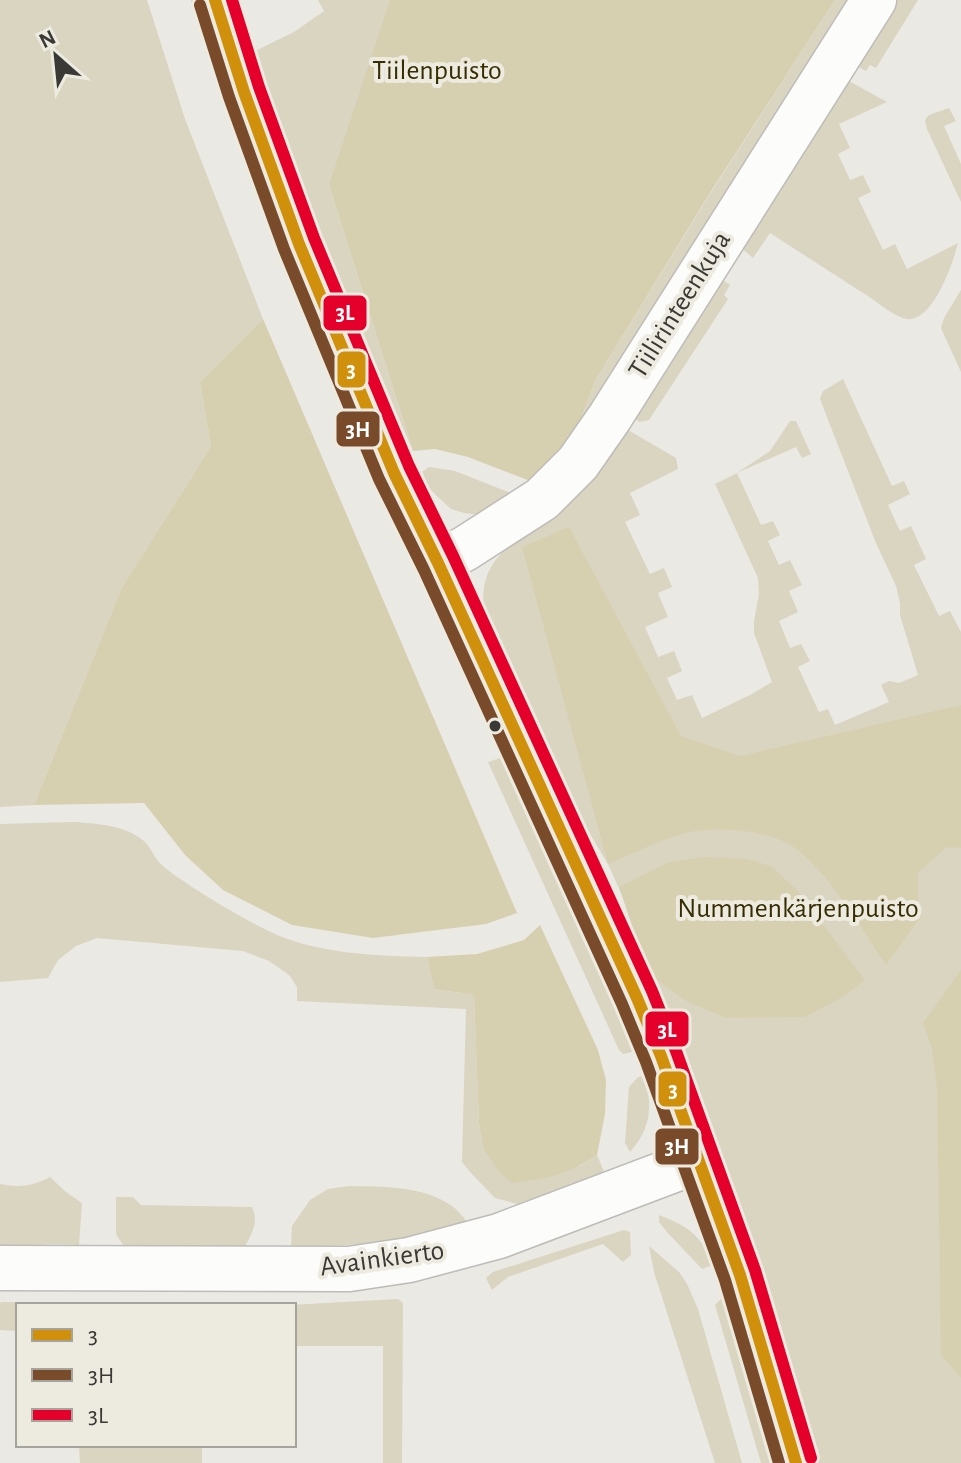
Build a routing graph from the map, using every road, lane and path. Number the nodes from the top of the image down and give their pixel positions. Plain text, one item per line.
1 (215, 0) edge
2 (874, 0) edge
3 (438, 563) junction
4 (700, 1160) junction
5 (0, 1268) edge
6 (796, 1463) edge

1 - 3 street
2 - 3 street, Tiilirinteenkuja
3 - 4 street
4 - 5 street, Avainkierto
4 - 6 street

